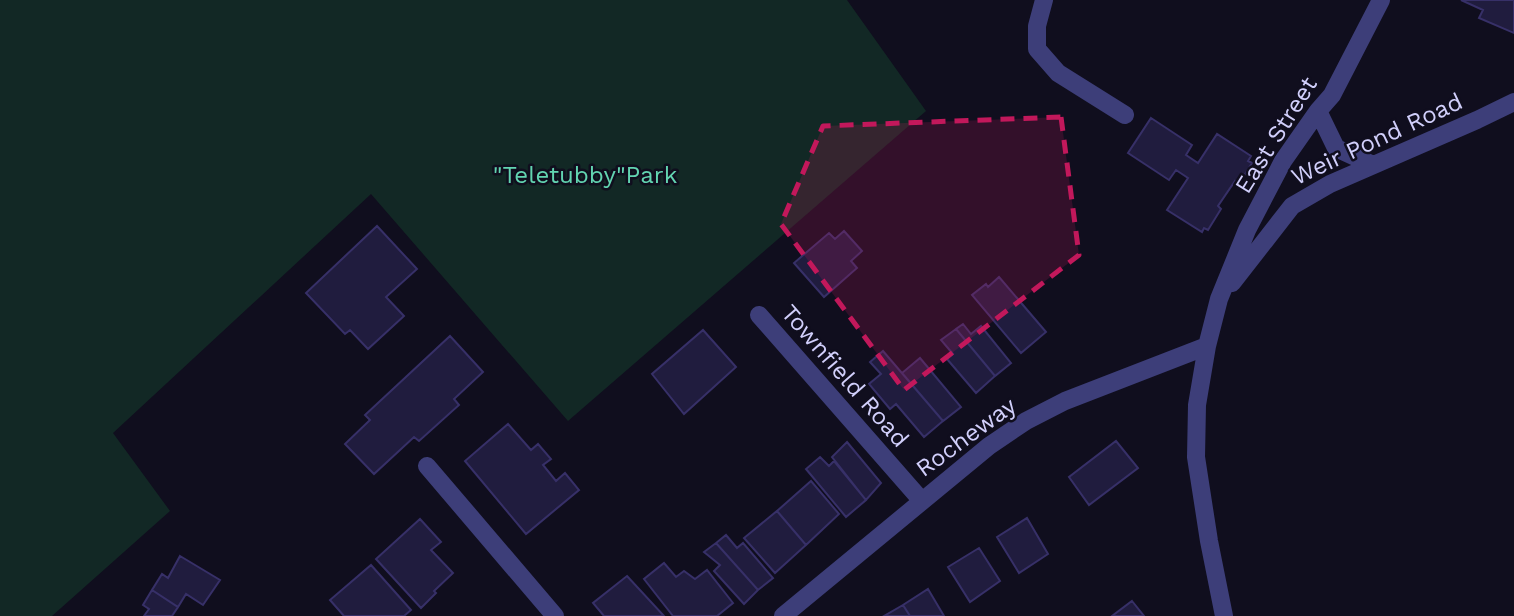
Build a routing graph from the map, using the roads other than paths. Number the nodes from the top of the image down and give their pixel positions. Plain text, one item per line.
1 (1044, 0) edge
2 (1381, 0) edge
3 (1514, 102) edge
4 (1318, 111) junction
5 (1125, 114) dead end
6 (1373, 165) junction
7 (1219, 299) junction
8 (759, 315) dead end
9 (1207, 346) junction
10 (427, 466) dead end
11 (922, 501) junction
12 (555, 616) edge
13 (783, 616) edge
14 (1224, 616) edge

1 - 5 street
2 - 4 street, East Street
3 - 6 street, Weir Pond Road
4 - 6 street
4 - 7 street, East Street
6 - 7 street, Weir Pond Road
7 - 9 street, East Street
8 - 11 street, Townfield Road
9 - 11 street, Rocheway
9 - 14 street, East Street
10 - 12 street
11 - 13 street, Rocheway

